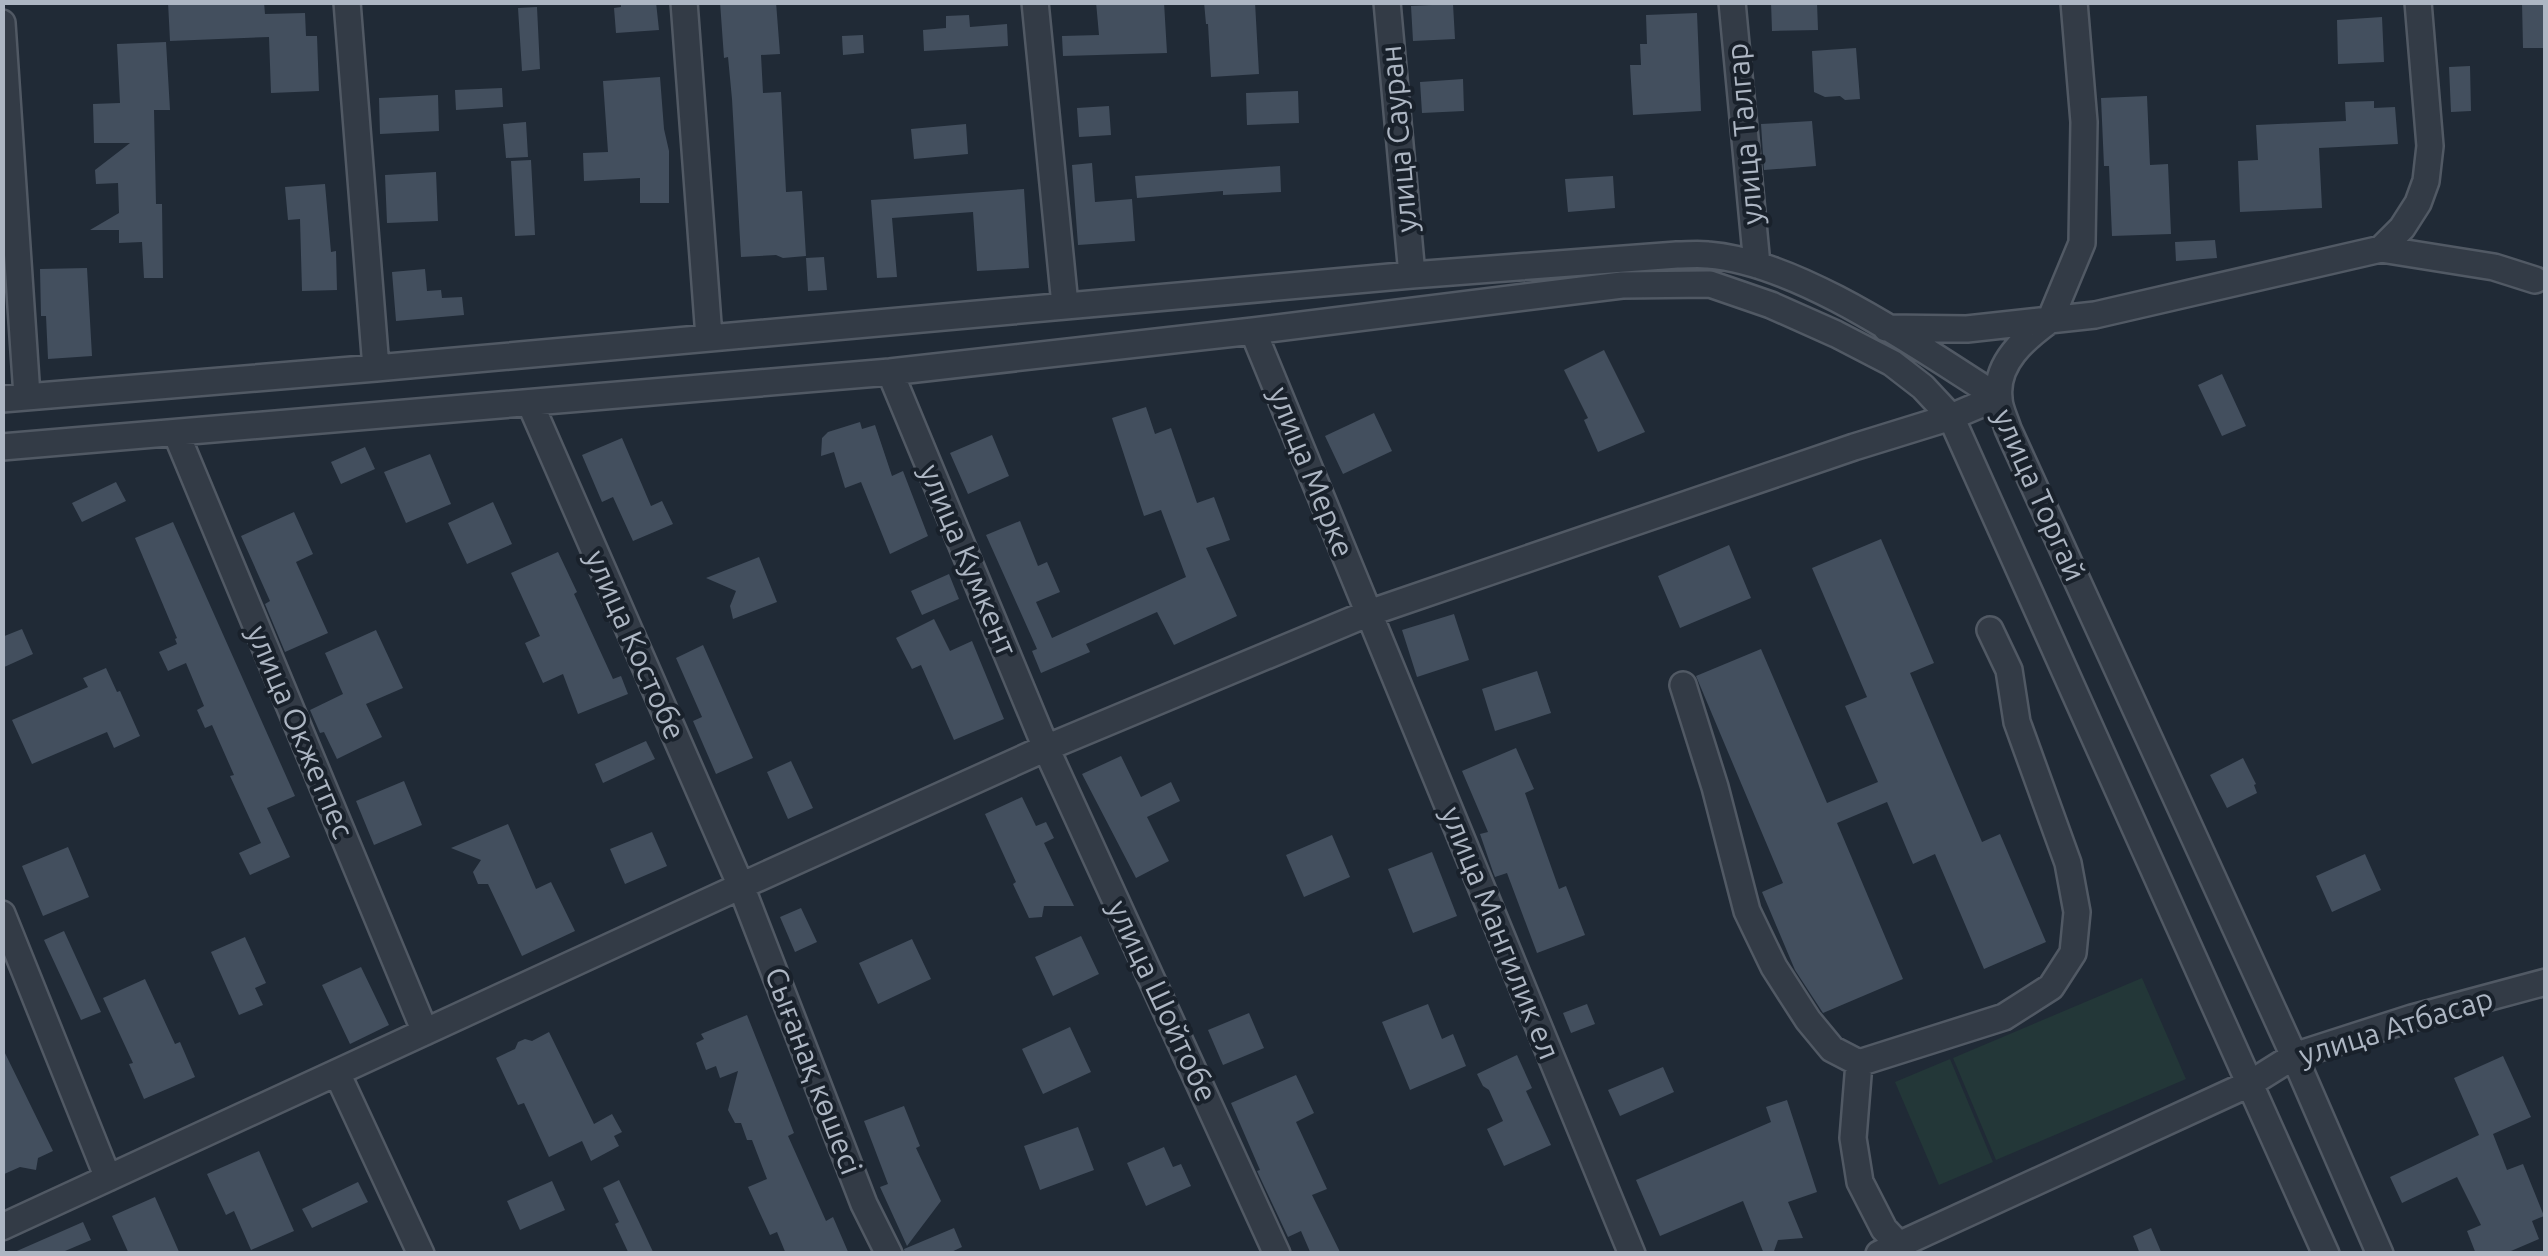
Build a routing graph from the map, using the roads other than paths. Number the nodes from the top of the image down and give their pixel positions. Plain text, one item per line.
1 (347, 2) edge
2 (684, 2) edge
3 (1035, 2) edge
4 (1387, 2) edge
5 (1732, 2) edge
6 (2074, 2) edge
7 (2418, 2) edge
8 (2, 23) edge
9 (2381, 249) junction
10 (1757, 265) junction
11 (1412, 274) junction
12 (2534, 280) dead end
13 (1065, 305) junction
14 (2050, 320) junction
15 (1886, 328) junction
16 (1253, 332) junction
17 (710, 337) junction
18 (376, 368) junction
19 (890, 372) junction
20 (15, 397) edge
21 (1998, 397) junction
22 (530, 403) junction
23 (1951, 416) junction
24 (176, 433) junction
25 (2, 447) edge
26 (1369, 613) junction
27 (1990, 630) dead end
28 (1683, 685) dead end
29 (1046, 748) junction
30 (740, 886) junction
31 (2, 914) edge
32 (2546, 982) edge
33 (424, 1032) junction
34 (2294, 1056) junction
35 (1859, 1063) junction
36 (337, 1072) junction
37 (2251, 1083) junction
38 (108, 1178) junction
39 (2, 1227) edge
40 (1891, 1245) edge
41 (421, 1254) edge
42 (889, 1254) edge
43 (1277, 1254) edge
44 (1632, 1254) edge
45 (2326, 1254) edge
46 (2380, 1254) edge

1 - 18 street
2 - 17 street
3 - 13 street
4 - 11 street, улица Сауран
5 - 10 street, улица Талгар
6 - 14 street
7 - 9 street
8 - 20 street
9 - 12 street
9 - 14 street
10 - 11 street
10 - 15 street
11 - 13 street
13 - 17 street
14 - 15 street
14 - 21 street
15 - 21 street
16 - 19 street
16 - 23 street
16 - 26 street, улица Мерке
17 - 18 street
18 - 20 street
19 - 22 street
19 - 29 street, улица Кумкент
21 - 23 street, улица Торгай
21 - 34 street, улица Торгай
22 - 24 street
22 - 30 street, улица Костобе
23 - 26 street
23 - 37 street, улица Торгай
24 - 25 street
24 - 33 street, улица Окжетпес
26 - 29 street
26 - 44 street, улица Мангилик ел
27 - 35 street
28 - 35 street
29 - 30 street
29 - 43 street, улица Шойтобе
30 - 33 street
30 - 42 street, Сығанақ көшесі
31 - 38 street
32 - 34 street, улица Атбасар
33 - 36 street
34 - 37 street, улица Атбасар
34 - 46 street, улица Торгай
35 - 40 street
36 - 38 street
36 - 41 street
37 - 40 street, улица Атбасар
37 - 45 street, улица Торгай
38 - 39 street

